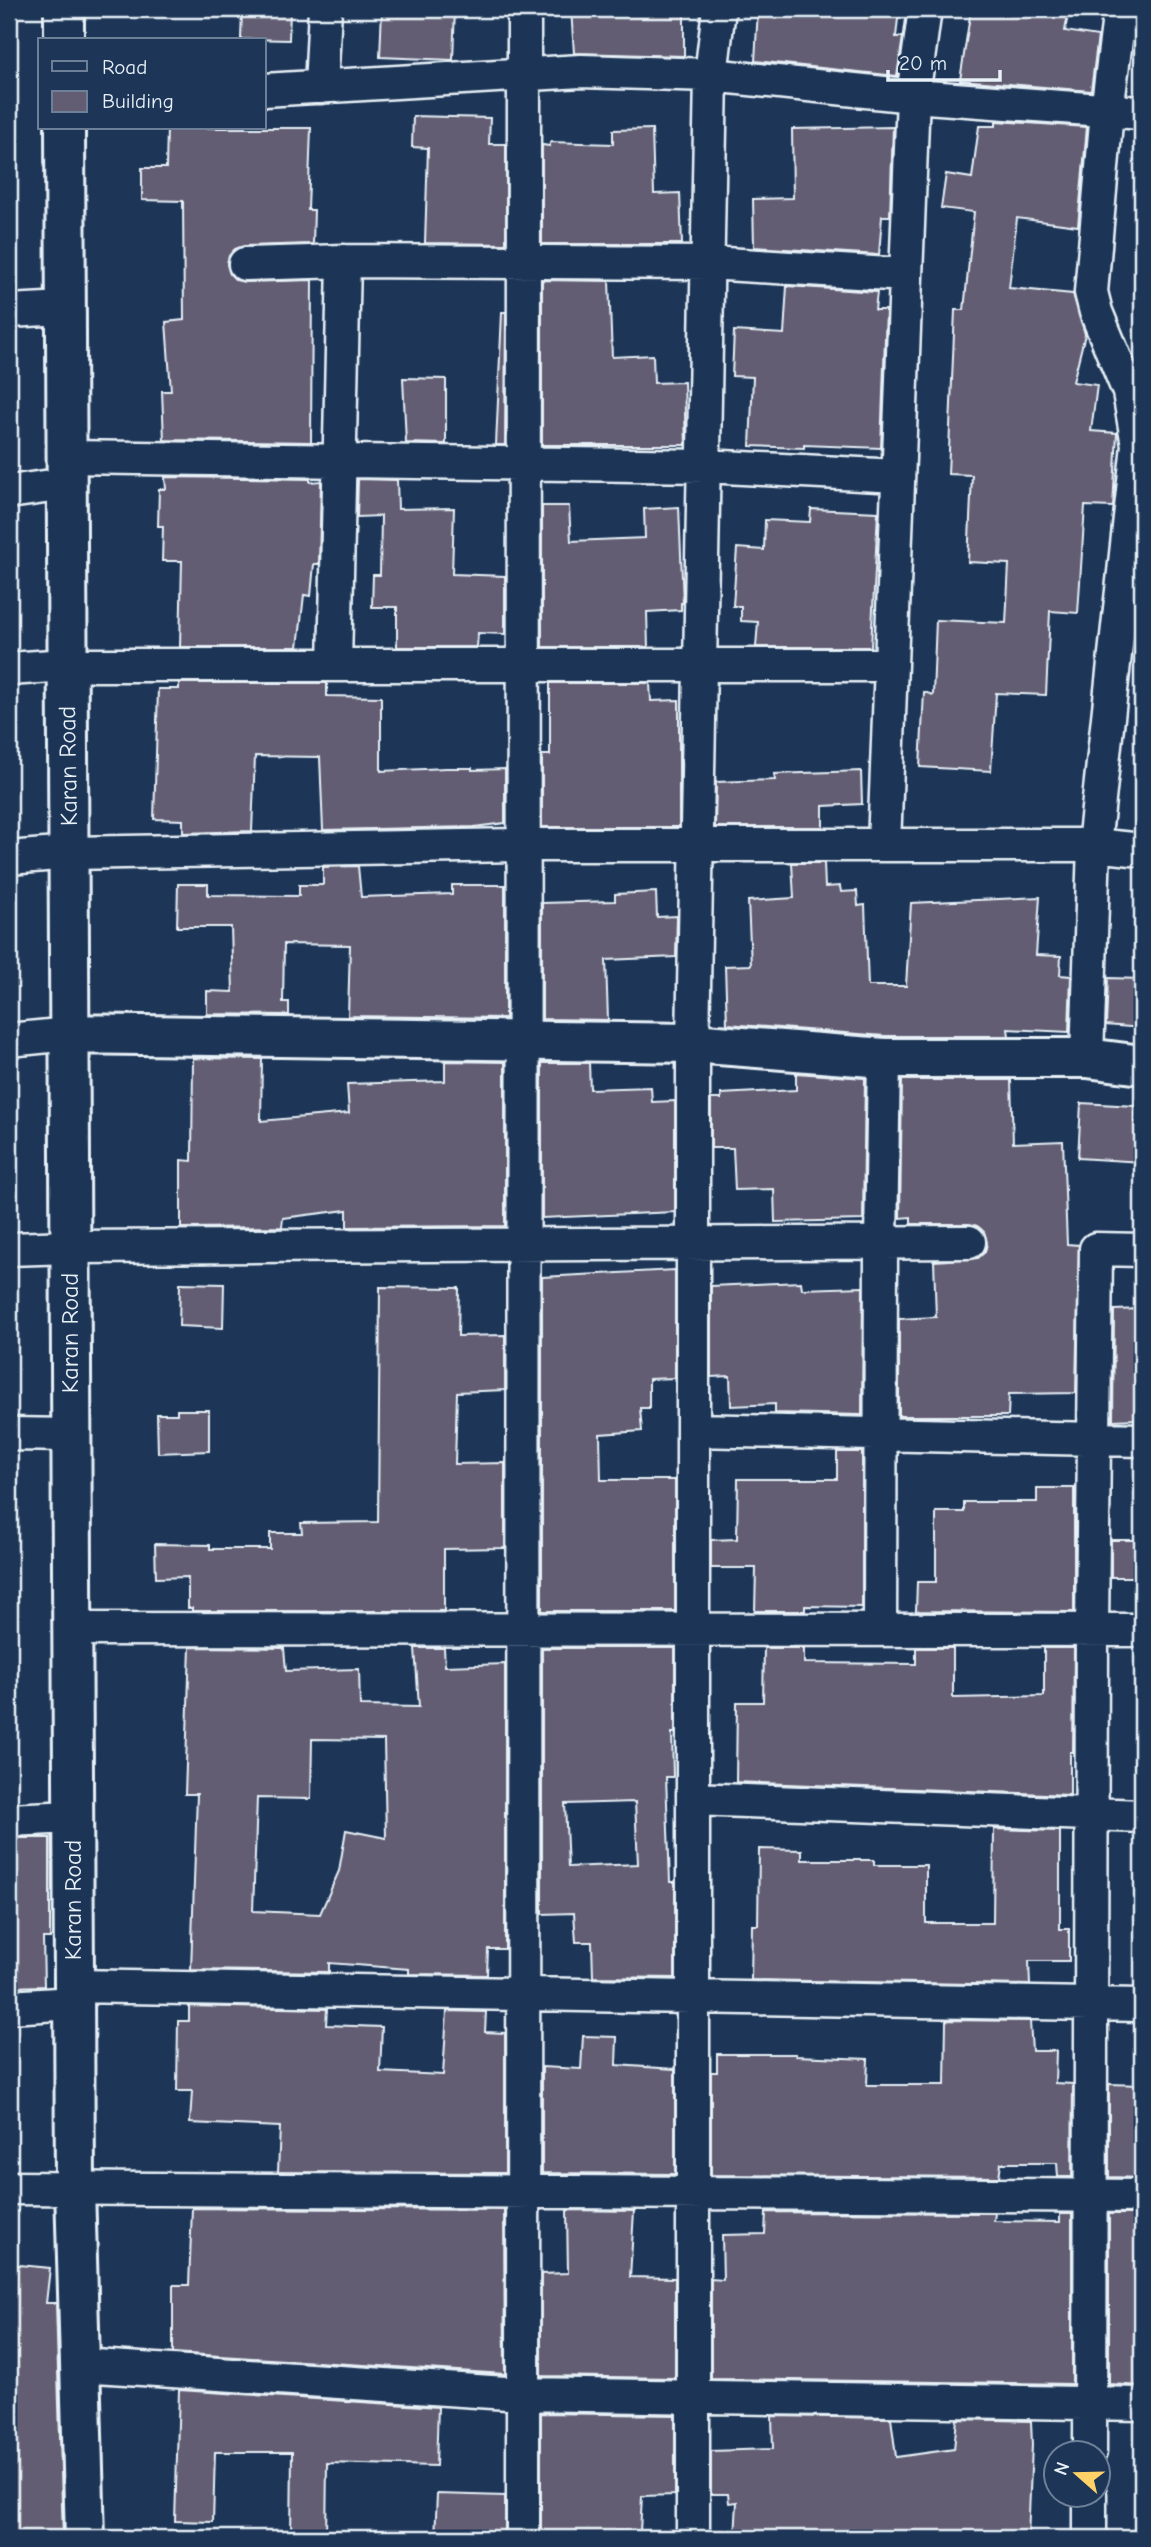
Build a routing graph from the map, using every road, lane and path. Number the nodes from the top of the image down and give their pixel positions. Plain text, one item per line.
1 (64, 9) edge
2 (325, 9) edge
3 (524, 9) edge
4 (719, 9) edge
5 (925, 9) edge
6 (1120, 9) edge
7 (64, 38) edge
8 (523, 75) junction
9 (711, 75) junction
10 (321, 87) junction
11 (266, 90) edge
12 (913, 96) junction
13 (1107, 111) junction
14 (1142, 113) edge
15 (65, 130) edge
16 (344, 261) junction
17 (523, 262) junction
18 (708, 263) junction
19 (245, 264) dead end
20 (906, 275) junction
21 (65, 308) junction
22 (9, 311) edge
23 (339, 461) junction
24 (523, 463) junction
25 (704, 466) junction
26 (66, 470) junction
27 (898, 477) junction
28 (9, 492) edge
29 (67, 665) junction
30 (335, 665) junction
31 (523, 665) junction
32 (701, 665) junction
33 (891, 665) junction
34 (9, 669) edge
35 (523, 845) junction
36 (698, 845) junction
37 (884, 845) junction
38 (1094, 845) junction
39 (1142, 850) edge
40 (69, 853) junction
41 (9, 858) edge
42 (69, 1034) junction
43 (9, 1040) edge
44 (523, 1041) junction
45 (693, 1043) junction
46 (884, 1058) junction
47 (1087, 1058) junction
48 (1142, 1065) edge
49 (693, 1242) junction
50 (881, 1242) junction
51 (969, 1242) dead end
52 (523, 1244) junction
53 (70, 1247) junction
54 (9, 1250) edge
55 (1142, 1250) edge
56 (693, 1430) junction
57 (9, 1434) edge
58 (881, 1434) junction
59 (71, 1435) junction
60 (1094, 1439) junction
61 (1142, 1440) edge
62 (72, 1629) junction
63 (523, 1629) junction
64 (693, 1629) junction
65 (880, 1630) junction
66 (1092, 1630) junction
67 (1142, 1630) edge
68 (693, 1799) junction
69 (1091, 1814) junction
70 (1142, 1816) edge
71 (73, 1817) junction
72 (9, 1820) edge
73 (74, 1994) junction
74 (523, 1994) junction
75 (693, 1997) junction
76 (1091, 2004) junction
77 (1142, 2005) edge
78 (9, 2007) edge
79 (9, 2188) edge
80 (75, 2189) junction
81 (523, 2192) junction
82 (693, 2193) junction
83 (1091, 2196) junction
84 (1142, 2196) edge
85 (80, 2365) junction
86 (523, 2394) junction
87 (693, 2396) junction
88 (1091, 2403) junction
89 (1142, 2404) edge
90 (1090, 2438) edge
91 (1090, 2508) edge
92 (85, 2538) edge
93 (523, 2538) edge
94 (693, 2538) edge
95 (1090, 2538) edge

1 - 7 street
2 - 10 street
3 - 8 street
4 - 9 street
5 - 12 street
6 - 13 street
8 - 9 street
8 - 10 street
8 - 17 street
9 - 12 street
9 - 18 street
10 - 11 street
12 - 13 street
12 - 20 street
13 - 14 street
13 - 38 street
15 - 21 street, Karan Road
16 - 17 street
16 - 19 street
16 - 23 street
17 - 18 street
17 - 24 street
18 - 20 street
18 - 25 street
20 - 27 street
21 - 22 street
21 - 26 street, Karan Road
23 - 24 street
23 - 26 street
23 - 30 street
24 - 25 street
24 - 31 street
25 - 27 street
25 - 32 street
26 - 28 street
26 - 29 street, Karan Road
27 - 33 street
29 - 30 street
29 - 34 street
29 - 40 street, Karan Road
30 - 31 street
31 - 32 street
31 - 35 street
32 - 33 street
32 - 36 street
33 - 37 street
35 - 36 street
35 - 40 street
35 - 44 street
36 - 37 street
36 - 45 street
37 - 38 street
38 - 39 street
38 - 47 street
40 - 41 street
40 - 42 street, Karan Road
42 - 43 street
42 - 44 street
42 - 53 street, Karan Road
44 - 45 street
44 - 52 street
45 - 46 street
45 - 49 street
46 - 47 street
46 - 50 street
47 - 48 street
49 - 50 street
49 - 52 street
49 - 56 street
50 - 51 street
50 - 58 street
52 - 53 street
52 - 63 street
53 - 54 street
53 - 59 street, Karan Road
55 - 60 street
56 - 58 street
56 - 64 street
57 - 59 street
58 - 60 street
58 - 65 street
59 - 62 street, Karan Road
60 - 61 street
60 - 66 street
62 - 63 street
62 - 71 street, Karan Road
63 - 64 street
63 - 74 street
64 - 65 street
64 - 68 street
65 - 66 street
66 - 67 street
66 - 69 street
68 - 69 street
68 - 75 street
69 - 70 street
69 - 76 street
71 - 72 street
71 - 73 street, Karan Road
73 - 74 street
73 - 78 street
73 - 80 street, Karan Road
74 - 75 street
74 - 81 street
75 - 76 street
75 - 82 street
76 - 77 street
76 - 83 street
79 - 80 street
80 - 81 street
80 - 85 street, Karan Road
81 - 82 street
81 - 86 street
82 - 83 street
82 - 87 street
83 - 84 street
83 - 88 street
85 - 86 street
85 - 92 street, Karan Road
86 - 87 street
86 - 93 street
87 - 88 street
87 - 94 street
88 - 89 street
88 - 90 street
91 - 95 street

